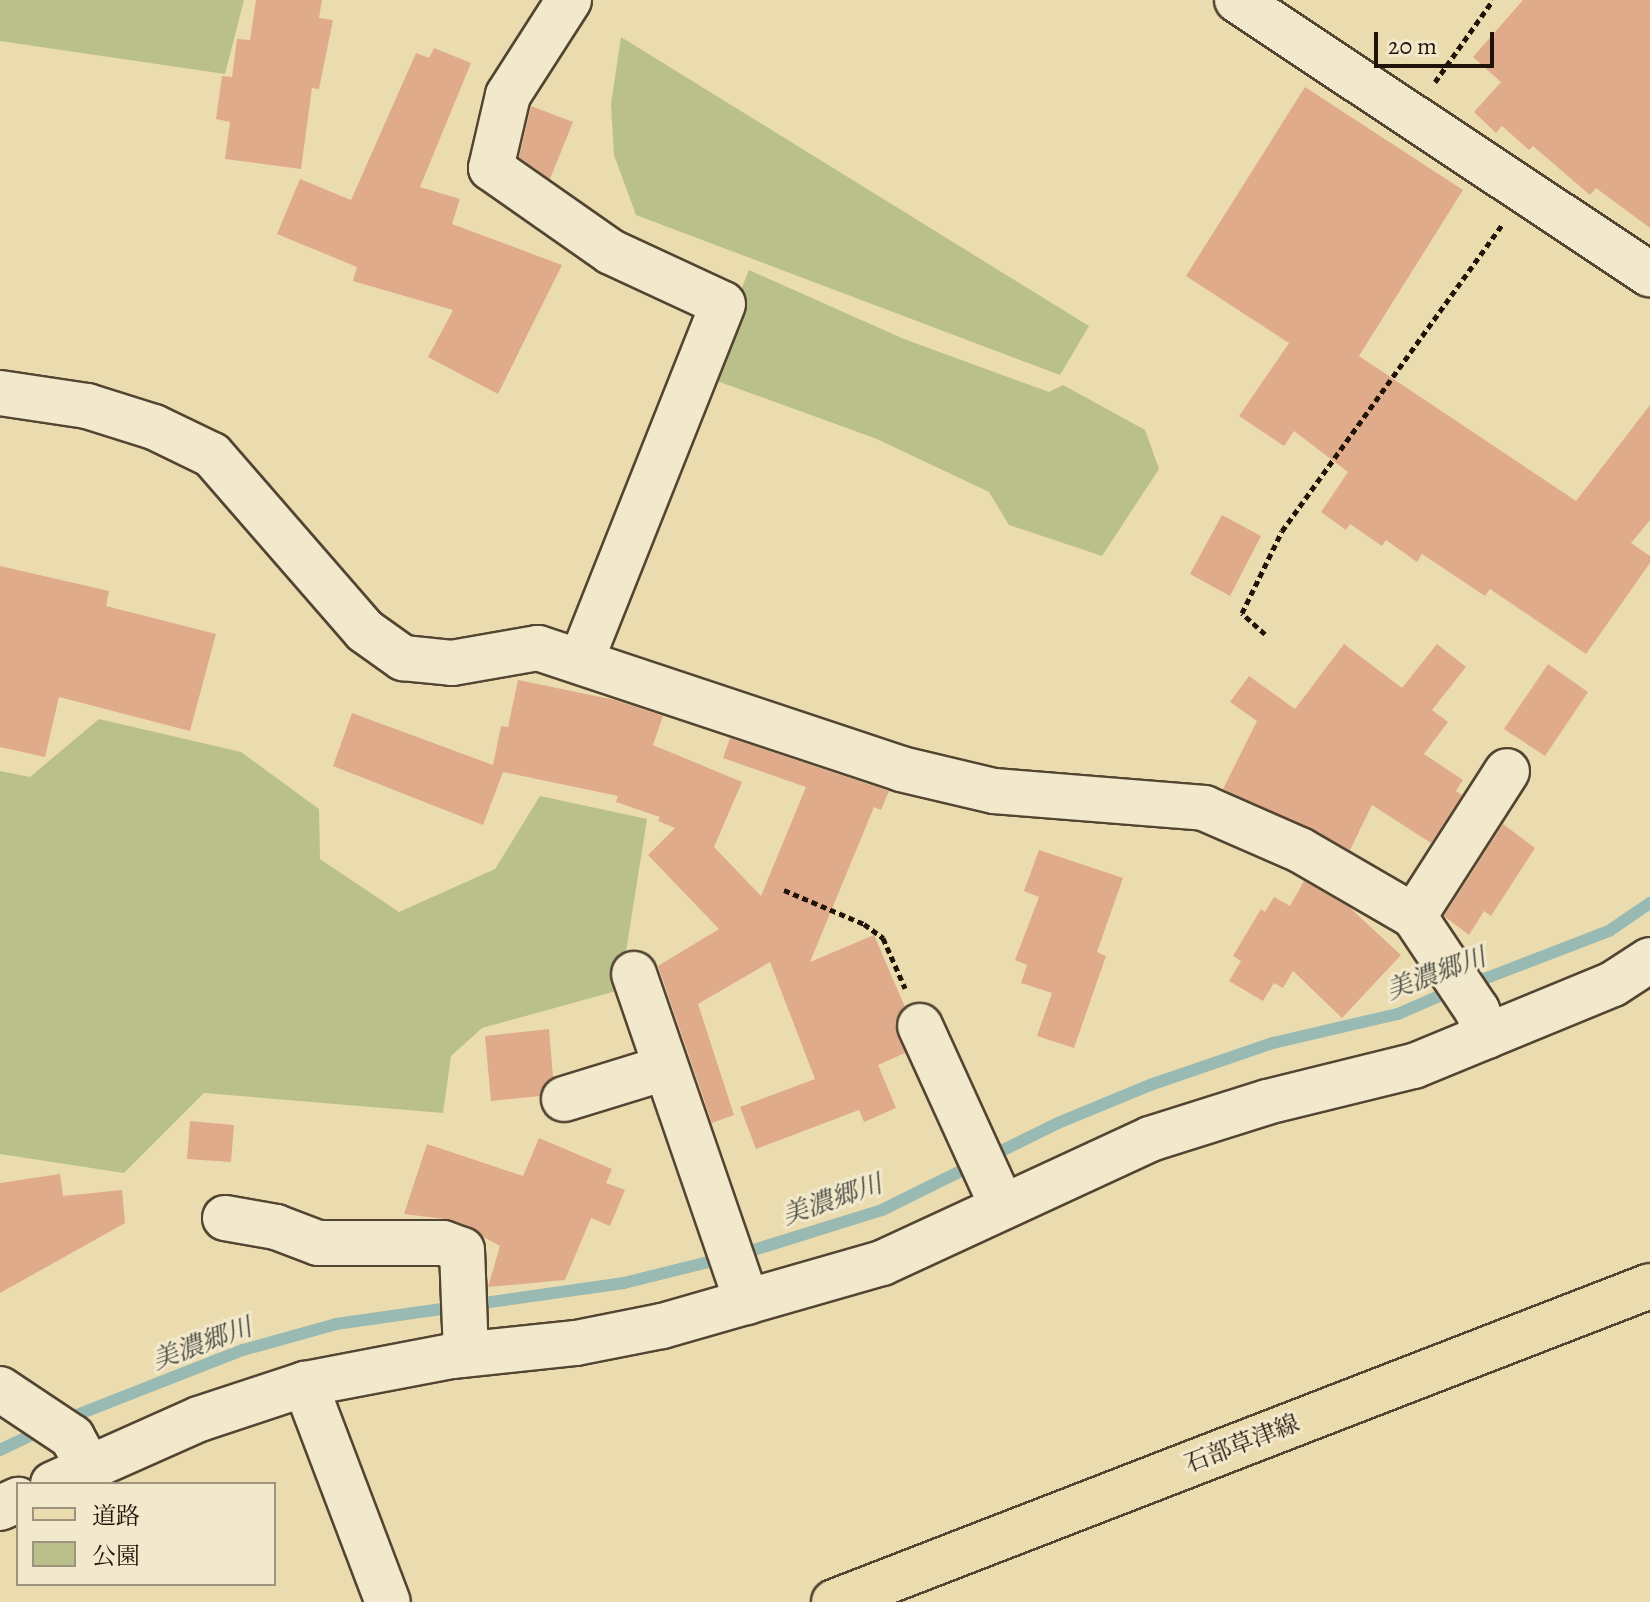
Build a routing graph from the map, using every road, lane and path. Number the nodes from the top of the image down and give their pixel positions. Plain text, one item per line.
1 (569, 0) edge
2 (1237, 0) edge
3 (1493, 0) edge
4 (1411, 115) junction
5 (1526, 191) junction
6 (1650, 274) edge
7 (0, 393) edge
8 (1265, 634) dead end
9 (581, 661) junction
10 (1507, 771) dead end
11 (784, 890) dead end
12 (1414, 916) junction
13 (1650, 960) edge
14 (634, 974) dead end
15 (1482, 1023) junction
16 (920, 1026) joint
17 (665, 1068) junction
18 (564, 1099) dead end
19 (998, 1195) junction
20 (225, 1218) dead end
21 (1650, 1286) edge
22 (744, 1292) junction
23 (466, 1324) junction
24 (305, 1384) junction
25 (0, 1389) edge
26 (63, 1450) edge
27 (388, 1602) edge
28 (834, 1602) edge

1 - 9 street
2 - 4 street
3 - 4 path
4 - 5 street
5 - 6 street
5 - 8 path
7 - 9 street
9 - 12 street
10 - 12 street
11 - 16 path
12 - 15 street
13 - 15 street
14 - 17 street
15 - 19 street
16 - 19 street
17 - 18 street
17 - 22 street
19 - 22 street
20 - 23 street
21 - 28 main road, 石部草津線
22 - 23 street
23 - 24 street
24 - 26 street
24 - 27 street
25 - 26 street

